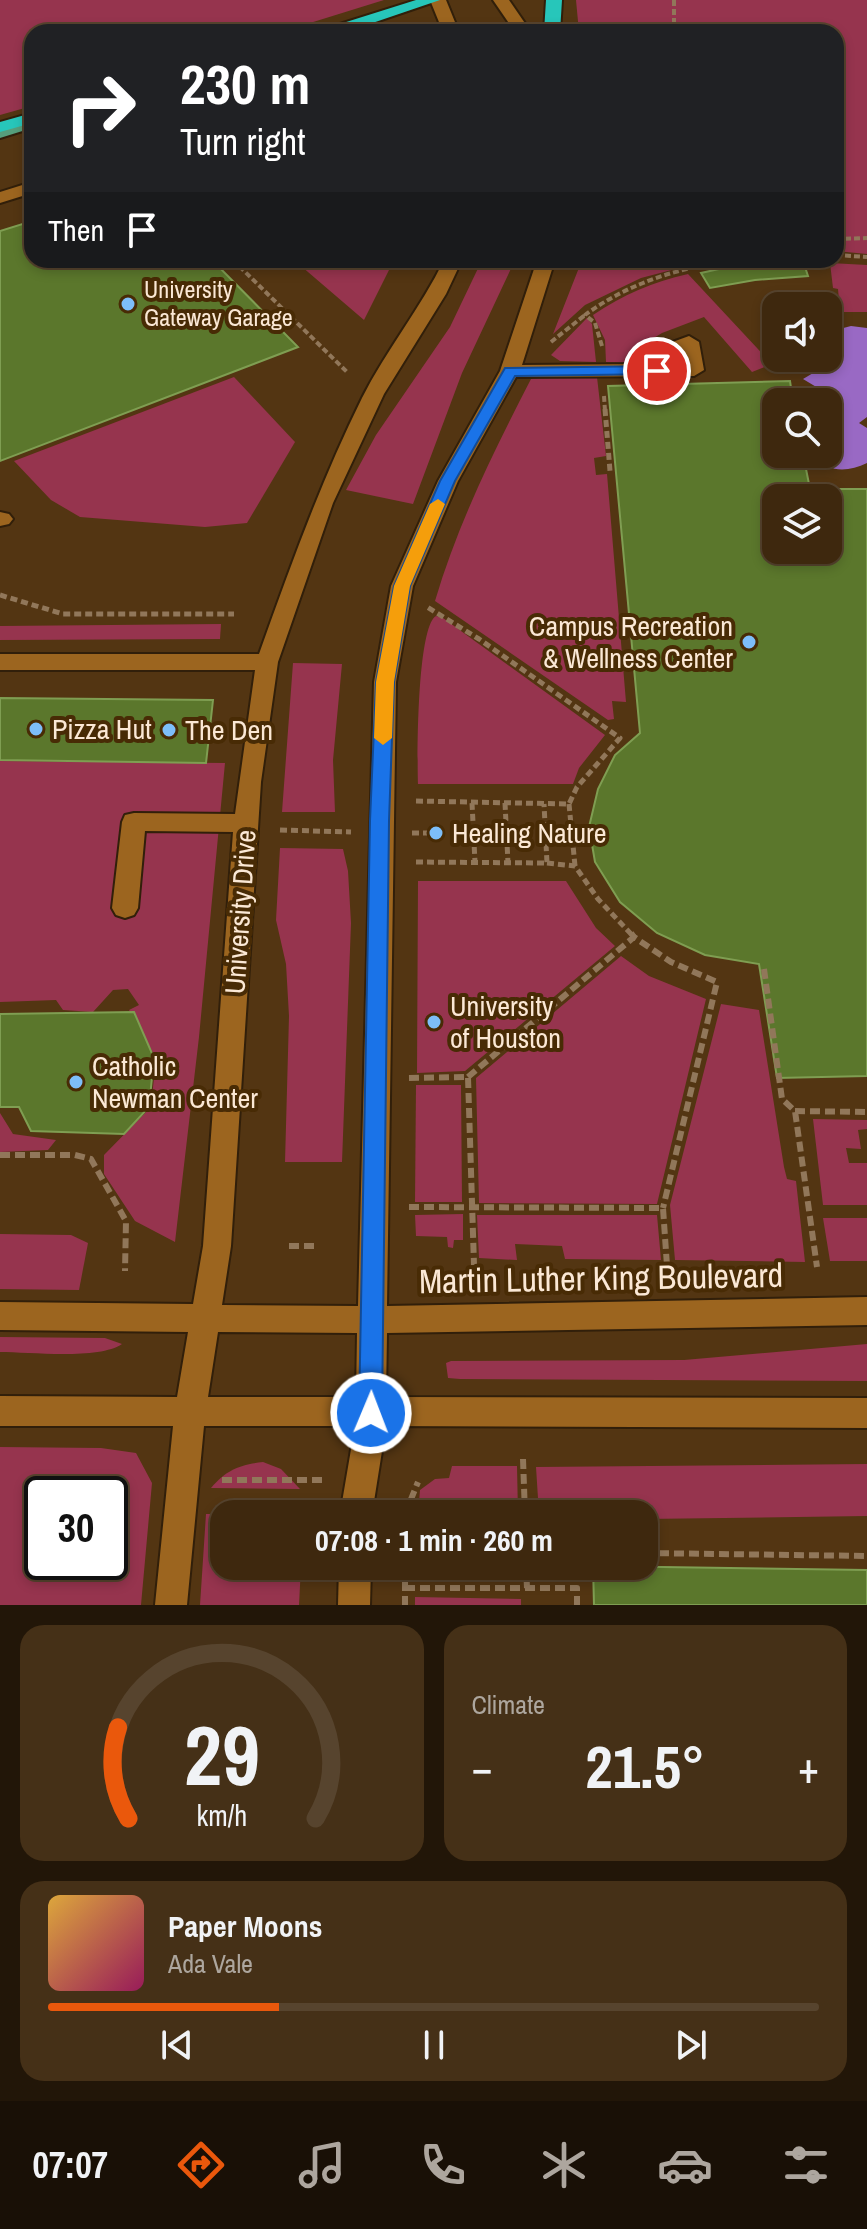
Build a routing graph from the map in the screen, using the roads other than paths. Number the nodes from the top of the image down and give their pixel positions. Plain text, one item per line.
1 (435, 0) edge
2 (501, 0) edge
3 (554, 0) edge
4 (358, 24) edge
5 (447, 24) edge
6 (518, 24) edge
7 (552, 24) edge
8 (24, 122) edge
9 (24, 123) edge
10 (0, 127) edge
11 (0, 133) edge
12 (24, 190) edge
13 (0, 198) edge
14 (449, 268) edge
15 (543, 268) edge
16 (510, 371) junction
17 (657, 371) dead end
18 (0, 662) edge
19 (267, 662) junction
20 (246, 823) junction
21 (125, 908) dead end
22 (867, 1311) edge
23 (0, 1316) edge
24 (207, 1319) junction
25 (372, 1320) junction
26 (0, 1411) edge
27 (190, 1412) junction
28 (371, 1413) junction
29 (867, 1413) edge
30 (359, 1500) edge
31 (355, 1580) edge
32 (171, 1605) edge
33 (354, 1605) edge

1 - 4 highway
1 - 5 street
2 - 6 street
3 - 7 highway
8 - 10 highway
9 - 11 main road
12 - 13 street
14 - 19 street, University Drive
15 - 16 street
16 - 17 street
16 - 25 street
18 - 19 street
19 - 20 street, University Drive
20 - 21 street
20 - 24 street, University Drive
22 - 25 street, Martin Luther King Boulevard
23 - 24 street, Martin Luther King Boulevard
24 - 25 street, Martin Luther King Boulevard
24 - 27 street, University Drive
25 - 28 street
26 - 27 street
27 - 28 street
27 - 32 street, University Drive
28 - 29 street
28 - 30 street
31 - 33 street

